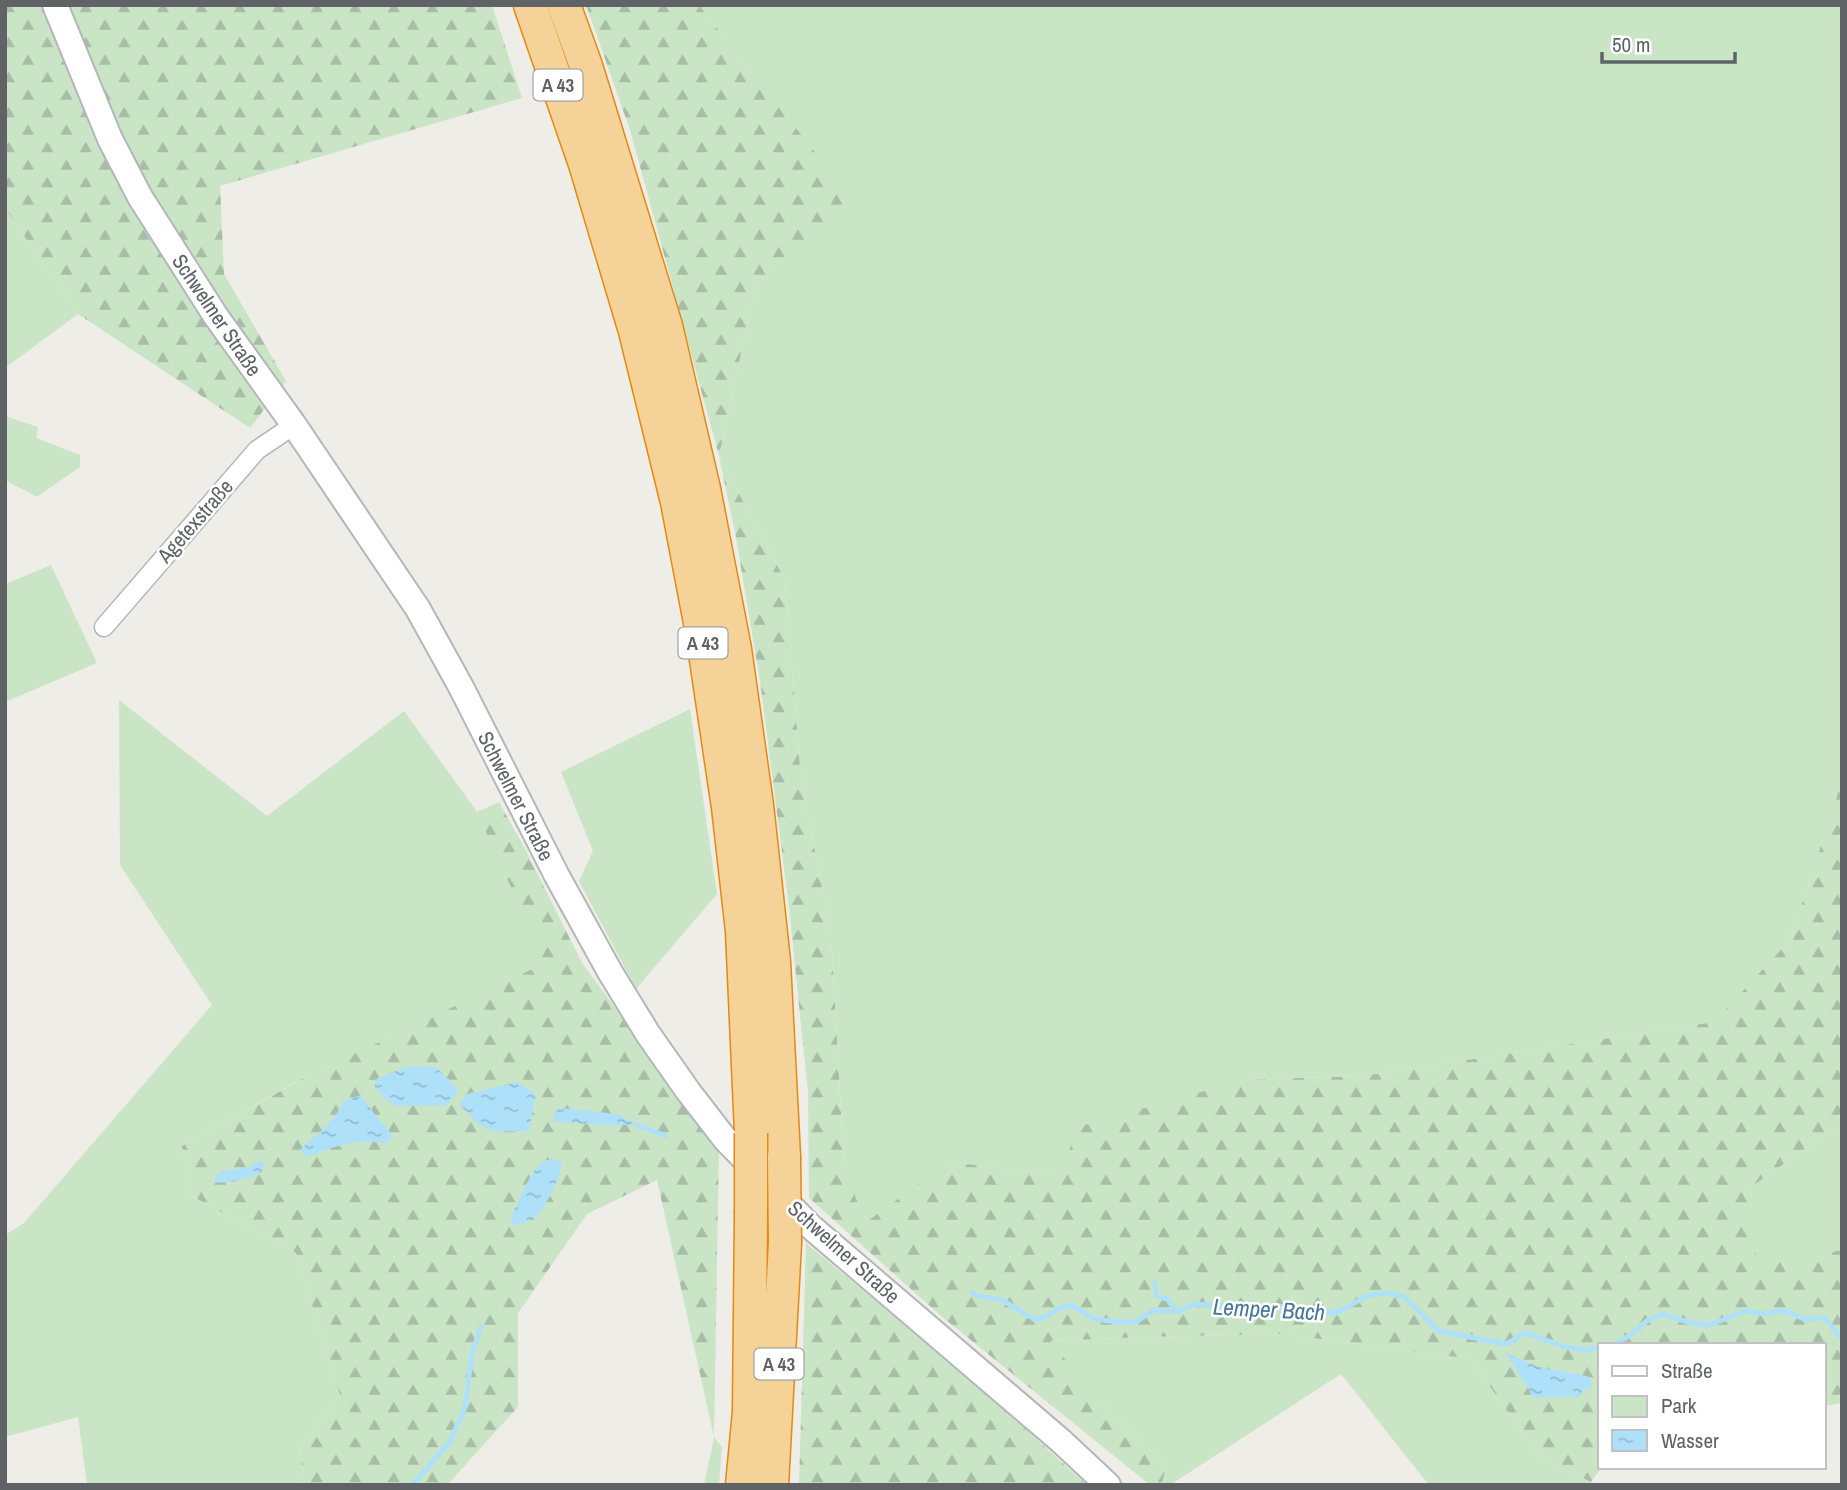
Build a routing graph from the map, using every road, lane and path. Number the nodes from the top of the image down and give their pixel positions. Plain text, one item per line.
1 (55, 5) edge
2 (530, 5) edge
3 (564, 5) edge
4 (294, 425) junction
5 (104, 627) dead end
6 (743, 1485) edge
7 (772, 1485) edge
8 (1108, 1485) edge

1 - 4 main road, Schwelmer Straße
2 - 6 highway, A 43, bridge
3 - 7 highway, A 43, bridge
4 - 5 street, Agetexstraße
4 - 8 main road, Schwelmer Straße

